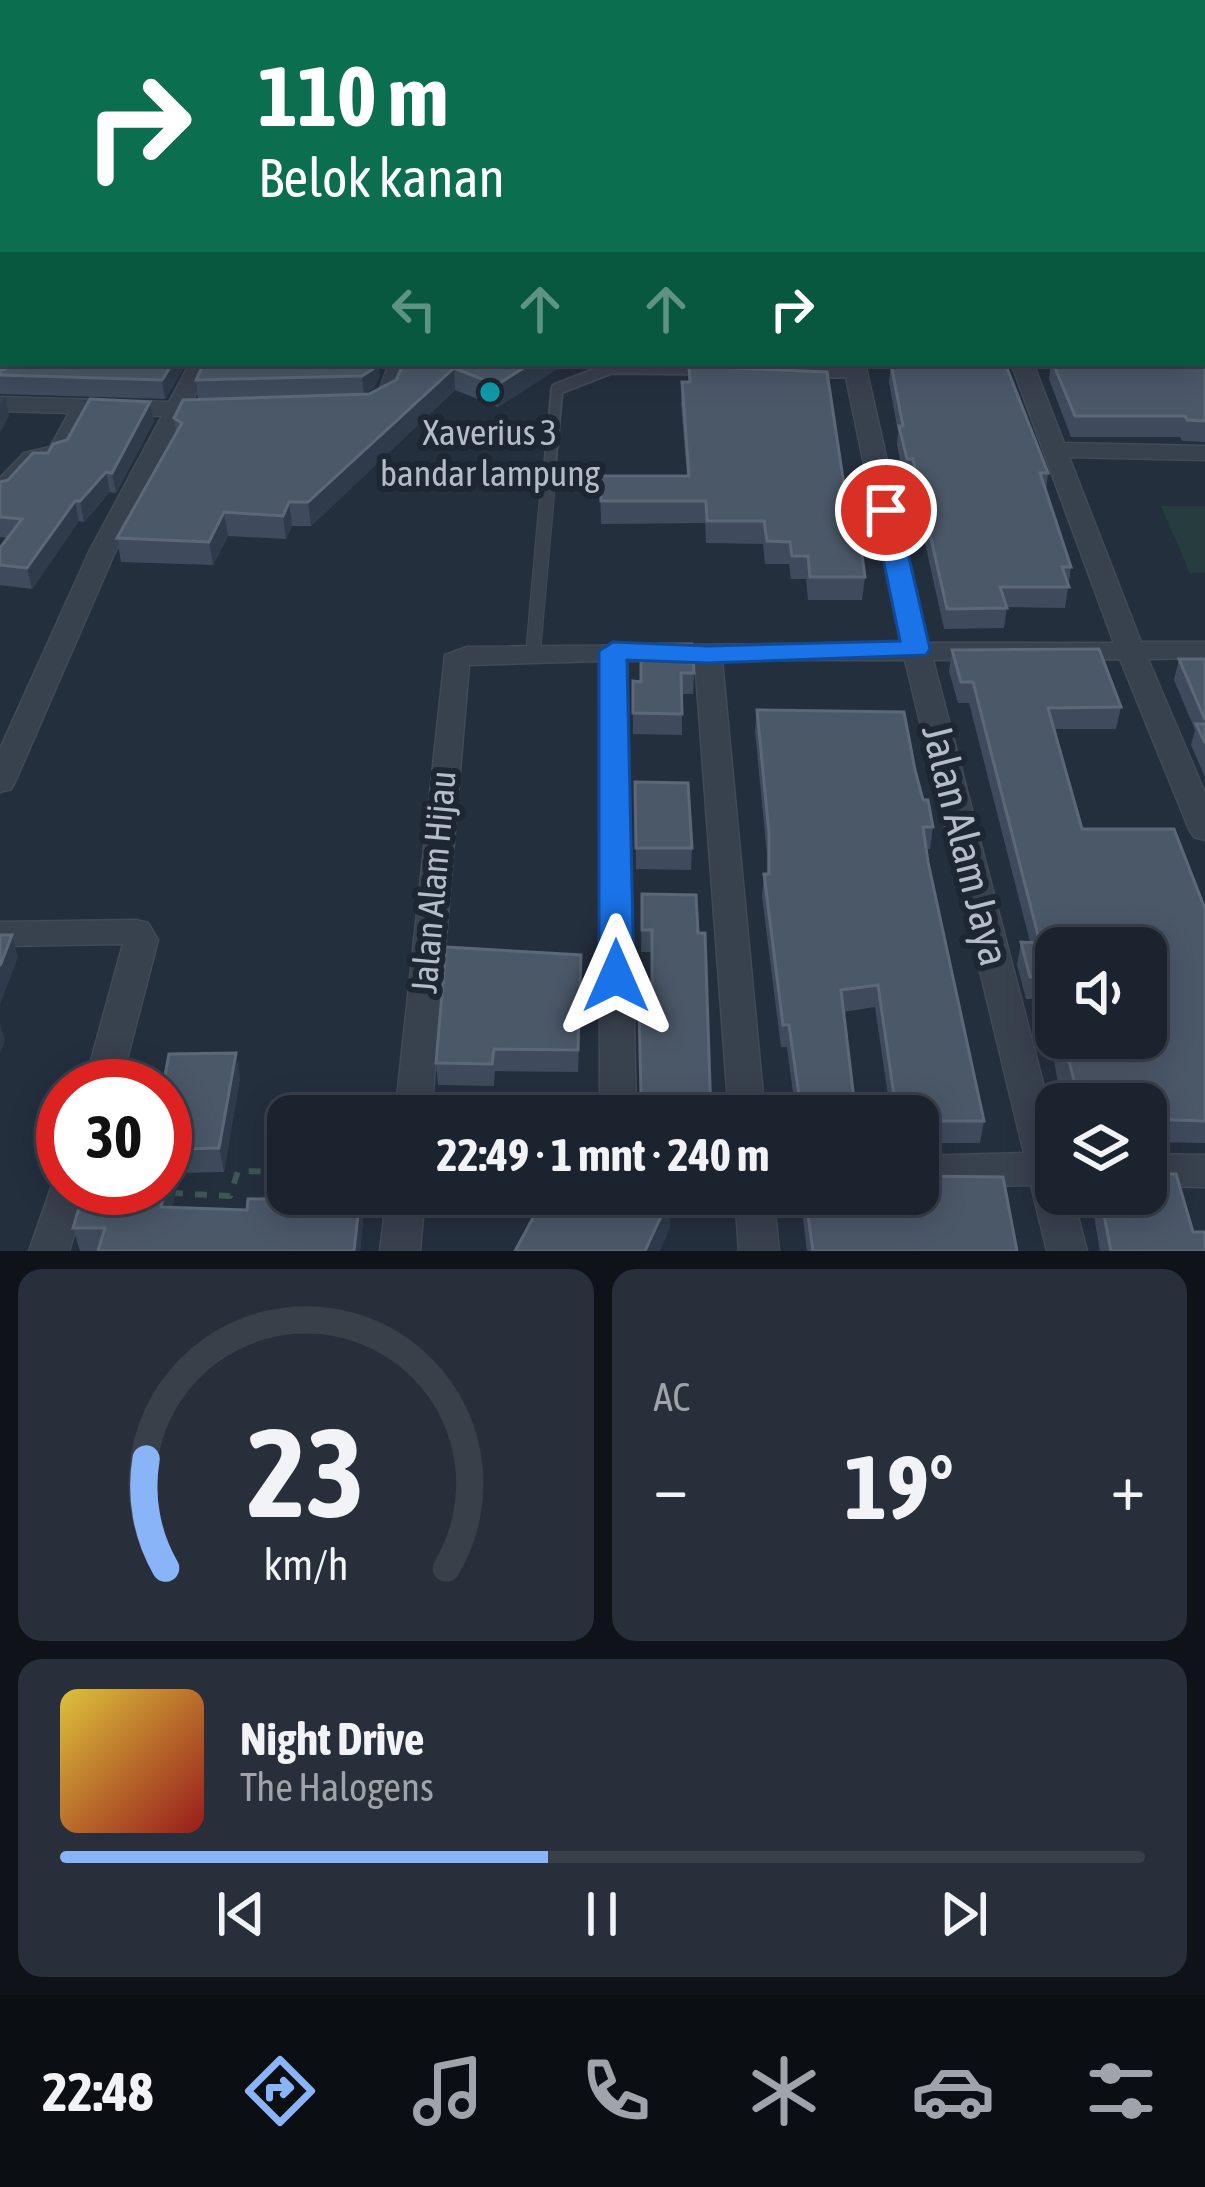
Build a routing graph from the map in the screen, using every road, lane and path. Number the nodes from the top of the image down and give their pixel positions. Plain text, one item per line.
1 (200, 366) edge
2 (399, 366) edge
3 (1024, 367) edge
4 (862, 369) edge
5 (723, 370) edge
6 (788, 372) edge
7 (801, 384) edge
8 (822, 384) edge
9 (0, 404) edge
10 (342, 408) edge
11 (83, 410) junction
12 (178, 410) junction
13 (219, 410) edge
14 (1059, 450) junction
15 (1205, 453) edge
16 (0, 492) edge
17 (916, 649) junction
18 (1205, 650) edge
19 (613, 651) junction
20 (1131, 652) junction
21 (533, 653) junction
22 (708, 655) junction
23 (9, 743) edge
24 (0, 782) edge
25 (1204, 820) edge
26 (0, 934) edge
27 (109, 1059) edge
28 (414, 1095) edge
29 (618, 1095) edge
30 (745, 1095) edge
31 (1035, 1103) edge
32 (1035, 1169) edge
33 (1167, 1170) edge
34 (939, 1171) edge
35 (1205, 1171) edge
36 (267, 1172) edge
37 (192, 1194) edge
38 (61, 1215) edge
39 (404, 1215) edge
40 (756, 1215) edge
41 (1060, 1215) edge
42 (50, 1251) edge
43 (400, 1251) edge
44 (759, 1251) edge
45 (1067, 1251) edge

1 - 12 street
2 - 10 street
3 - 14 street
4 - 6 lane
4 - 17 street, Jalan Alam Jaya
5 - 21 lane
7 - 8 lane
9 - 11 street
11 - 12 street
11 - 16 street
12 - 13 street
12 - 23 street
14 - 15 street
14 - 20 street
17 - 20 street
17 - 22 street
17 - 31 street, Jalan Alam Jaya
18 - 20 street
19 - 21 street
19 - 22 street
19 - 29 street
20 - 25 street
21 - 28 street, Jalan Alam Hijau
22 - 30 street
23 - 24 street
26 - 27 street
32 - 34 street
33 - 35 street
36 - 37 path
38 - 42 street
39 - 43 street
40 - 44 street
41 - 45 street, Jalan Alam Jaya

